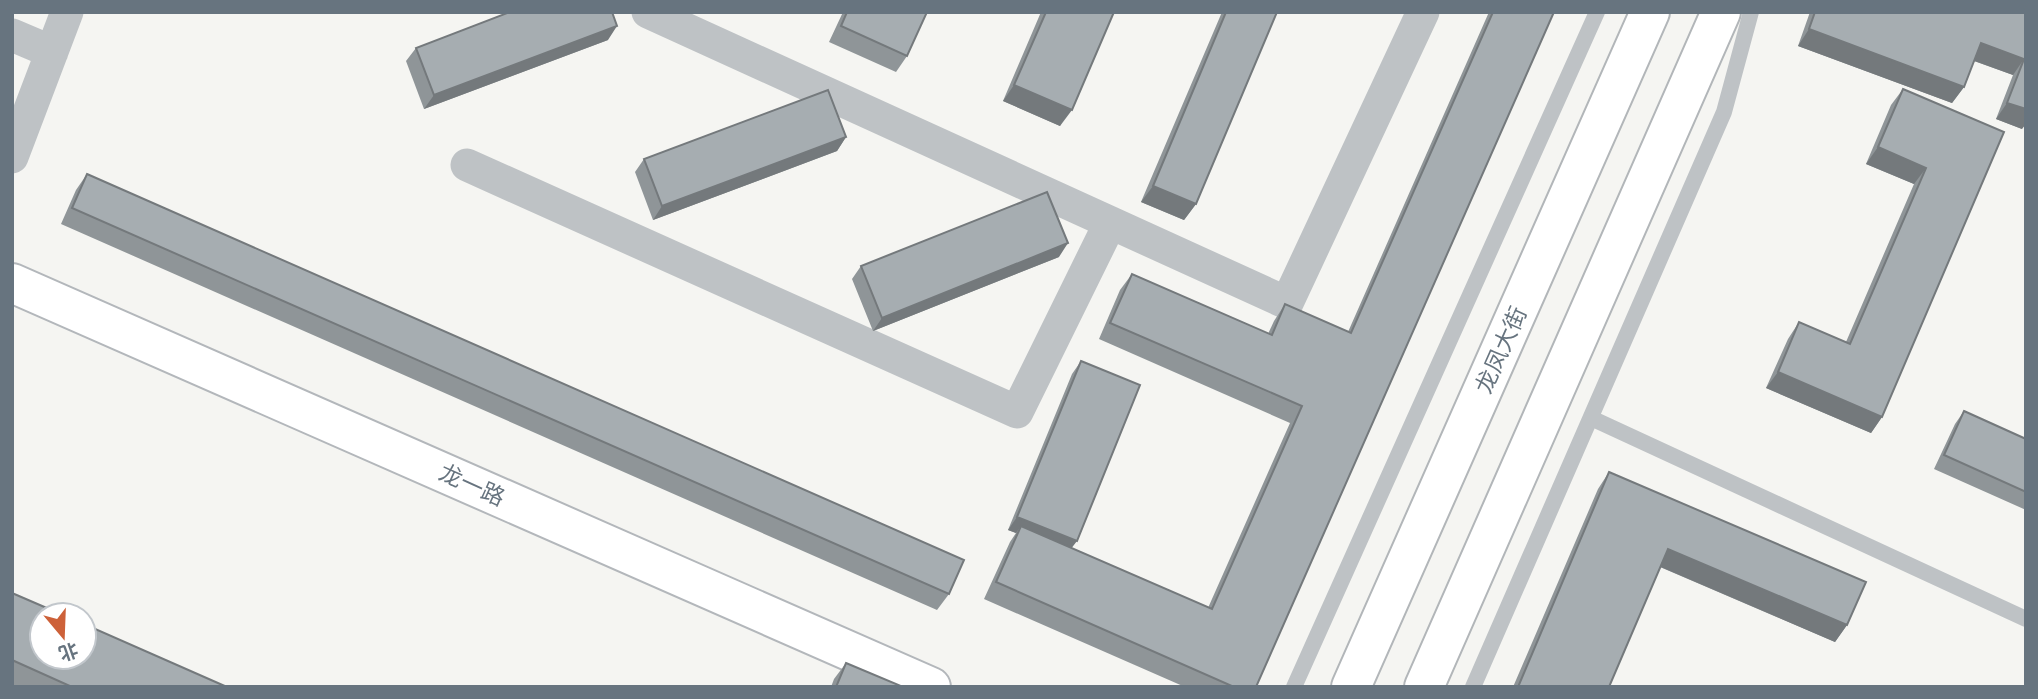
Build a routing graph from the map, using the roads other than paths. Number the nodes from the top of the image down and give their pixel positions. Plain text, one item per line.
1 (67, 12) edge
2 (648, 12) edge
3 (1423, 12) edge
4 (1597, 12) edge
5 (1650, 12) edge
6 (1721, 12) edge
7 (1751, 12) edge
8 (12, 35) edge
9 (52, 52) junction
10 (12, 157) edge
11 (467, 165) dead end
12 (1110, 222) junction
13 (12, 283) edge
14 (1591, 418) junction
15 (2026, 619) edge
16 (931, 687) edge
17 (1294, 687) edge
18 (1351, 687) edge
19 (1424, 687) edge
20 (1473, 687) edge

1 - 9 street
2 - 12 street
3 - 12 street
4 - 17 lane
5 - 18 main road, 龙凤大街
6 - 19 main road
7 - 14 lane
8 - 9 street
9 - 10 street
11 - 12 street
13 - 16 main road, 龙一路
14 - 15 lane
14 - 20 lane

